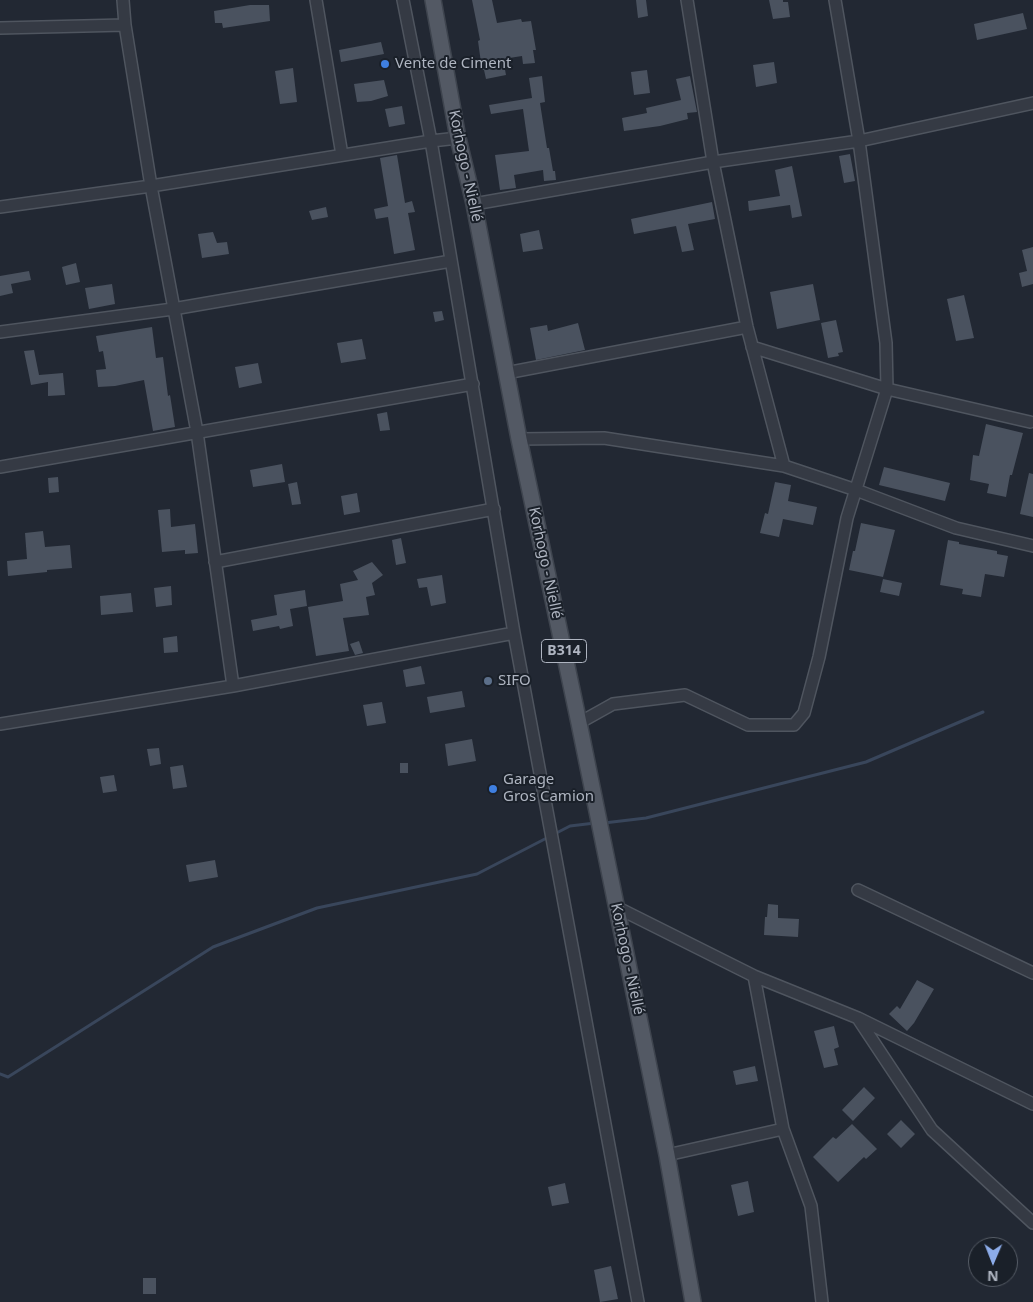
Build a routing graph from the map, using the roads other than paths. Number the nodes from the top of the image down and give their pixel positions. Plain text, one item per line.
1 (123, 0) edge
2 (316, 0) edge
3 (403, 0) edge
4 (433, 0) edge
5 (687, 0) edge
6 (835, 0) edge
7 (125, 26) junction
8 (0, 28) edge
9 (1033, 103) edge
10 (458, 138) junction
11 (431, 141) junction
12 (859, 141) junction
13 (342, 155) junction
14 (713, 162) junction
15 (151, 186) junction
16 (474, 204) junction
17 (0, 207) edge
18 (451, 261) junction
19 (173, 309) junction
20 (747, 327) junction
21 (0, 332) edge
22 (752, 347) junction
23 (506, 373) junction
24 (473, 384) junction
25 (887, 388) junction
26 (1030, 422) dead end
27 (197, 432) junction
28 (519, 439) junction
29 (784, 466) junction
30 (0, 467) edge
31 (856, 490) junction
32 (494, 509) junction
33 (1033, 546) edge
34 (215, 562) junction
35 (514, 633) junction
36 (233, 686) junction
37 (579, 723) junction
38 (0, 724) edge
39 (858, 890) dead end
40 (616, 907) junction
41 (1033, 973) edge
42 (754, 976) junction
43 (858, 1018) junction
44 (1033, 1104) edge
45 (783, 1129) junction
46 (667, 1155) junction
47 (1033, 1223) edge
48 (638, 1302) edge
49 (693, 1302) edge
50 (822, 1302) edge

1 - 7 street
2 - 13 street
3 - 11 street
4 - 10 main road, Korhogo - Niellé / B314
5 - 14 street
6 - 12 street
7 - 8 street
7 - 15 street
9 - 12 street
10 - 11 street
10 - 16 main road, Korhogo - Niellé / B314
11 - 13 street
11 - 18 street
12 - 14 street
12 - 25 street
13 - 15 street
14 - 16 street
14 - 20 street
15 - 17 street
15 - 19 street
16 - 23 main road, Korhogo - Niellé / B314
18 - 19 street
18 - 24 street
19 - 21 street
19 - 27 street
20 - 22 street
20 - 23 street
22 - 25 street
22 - 29 street
23 - 28 main road, Korhogo - Niellé / B314
24 - 27 street
24 - 32 street
25 - 26 street
25 - 31 street
27 - 30 street
27 - 34 street
28 - 29 street
28 - 37 main road, Korhogo - Niellé / B314
29 - 31 street
31 - 33 street
31 - 37 street
32 - 34 street
32 - 35 street
34 - 36 street
35 - 36 street
35 - 48 street
36 - 38 street
37 - 40 main road, Korhogo - Niellé / B314
39 - 41 street
40 - 42 street
40 - 46 main road, Korhogo - Niellé / B314
42 - 43 street
42 - 45 street
43 - 44 street
43 - 47 street
45 - 46 street
45 - 50 street
46 - 49 main road, Korhogo - Niellé / B314

